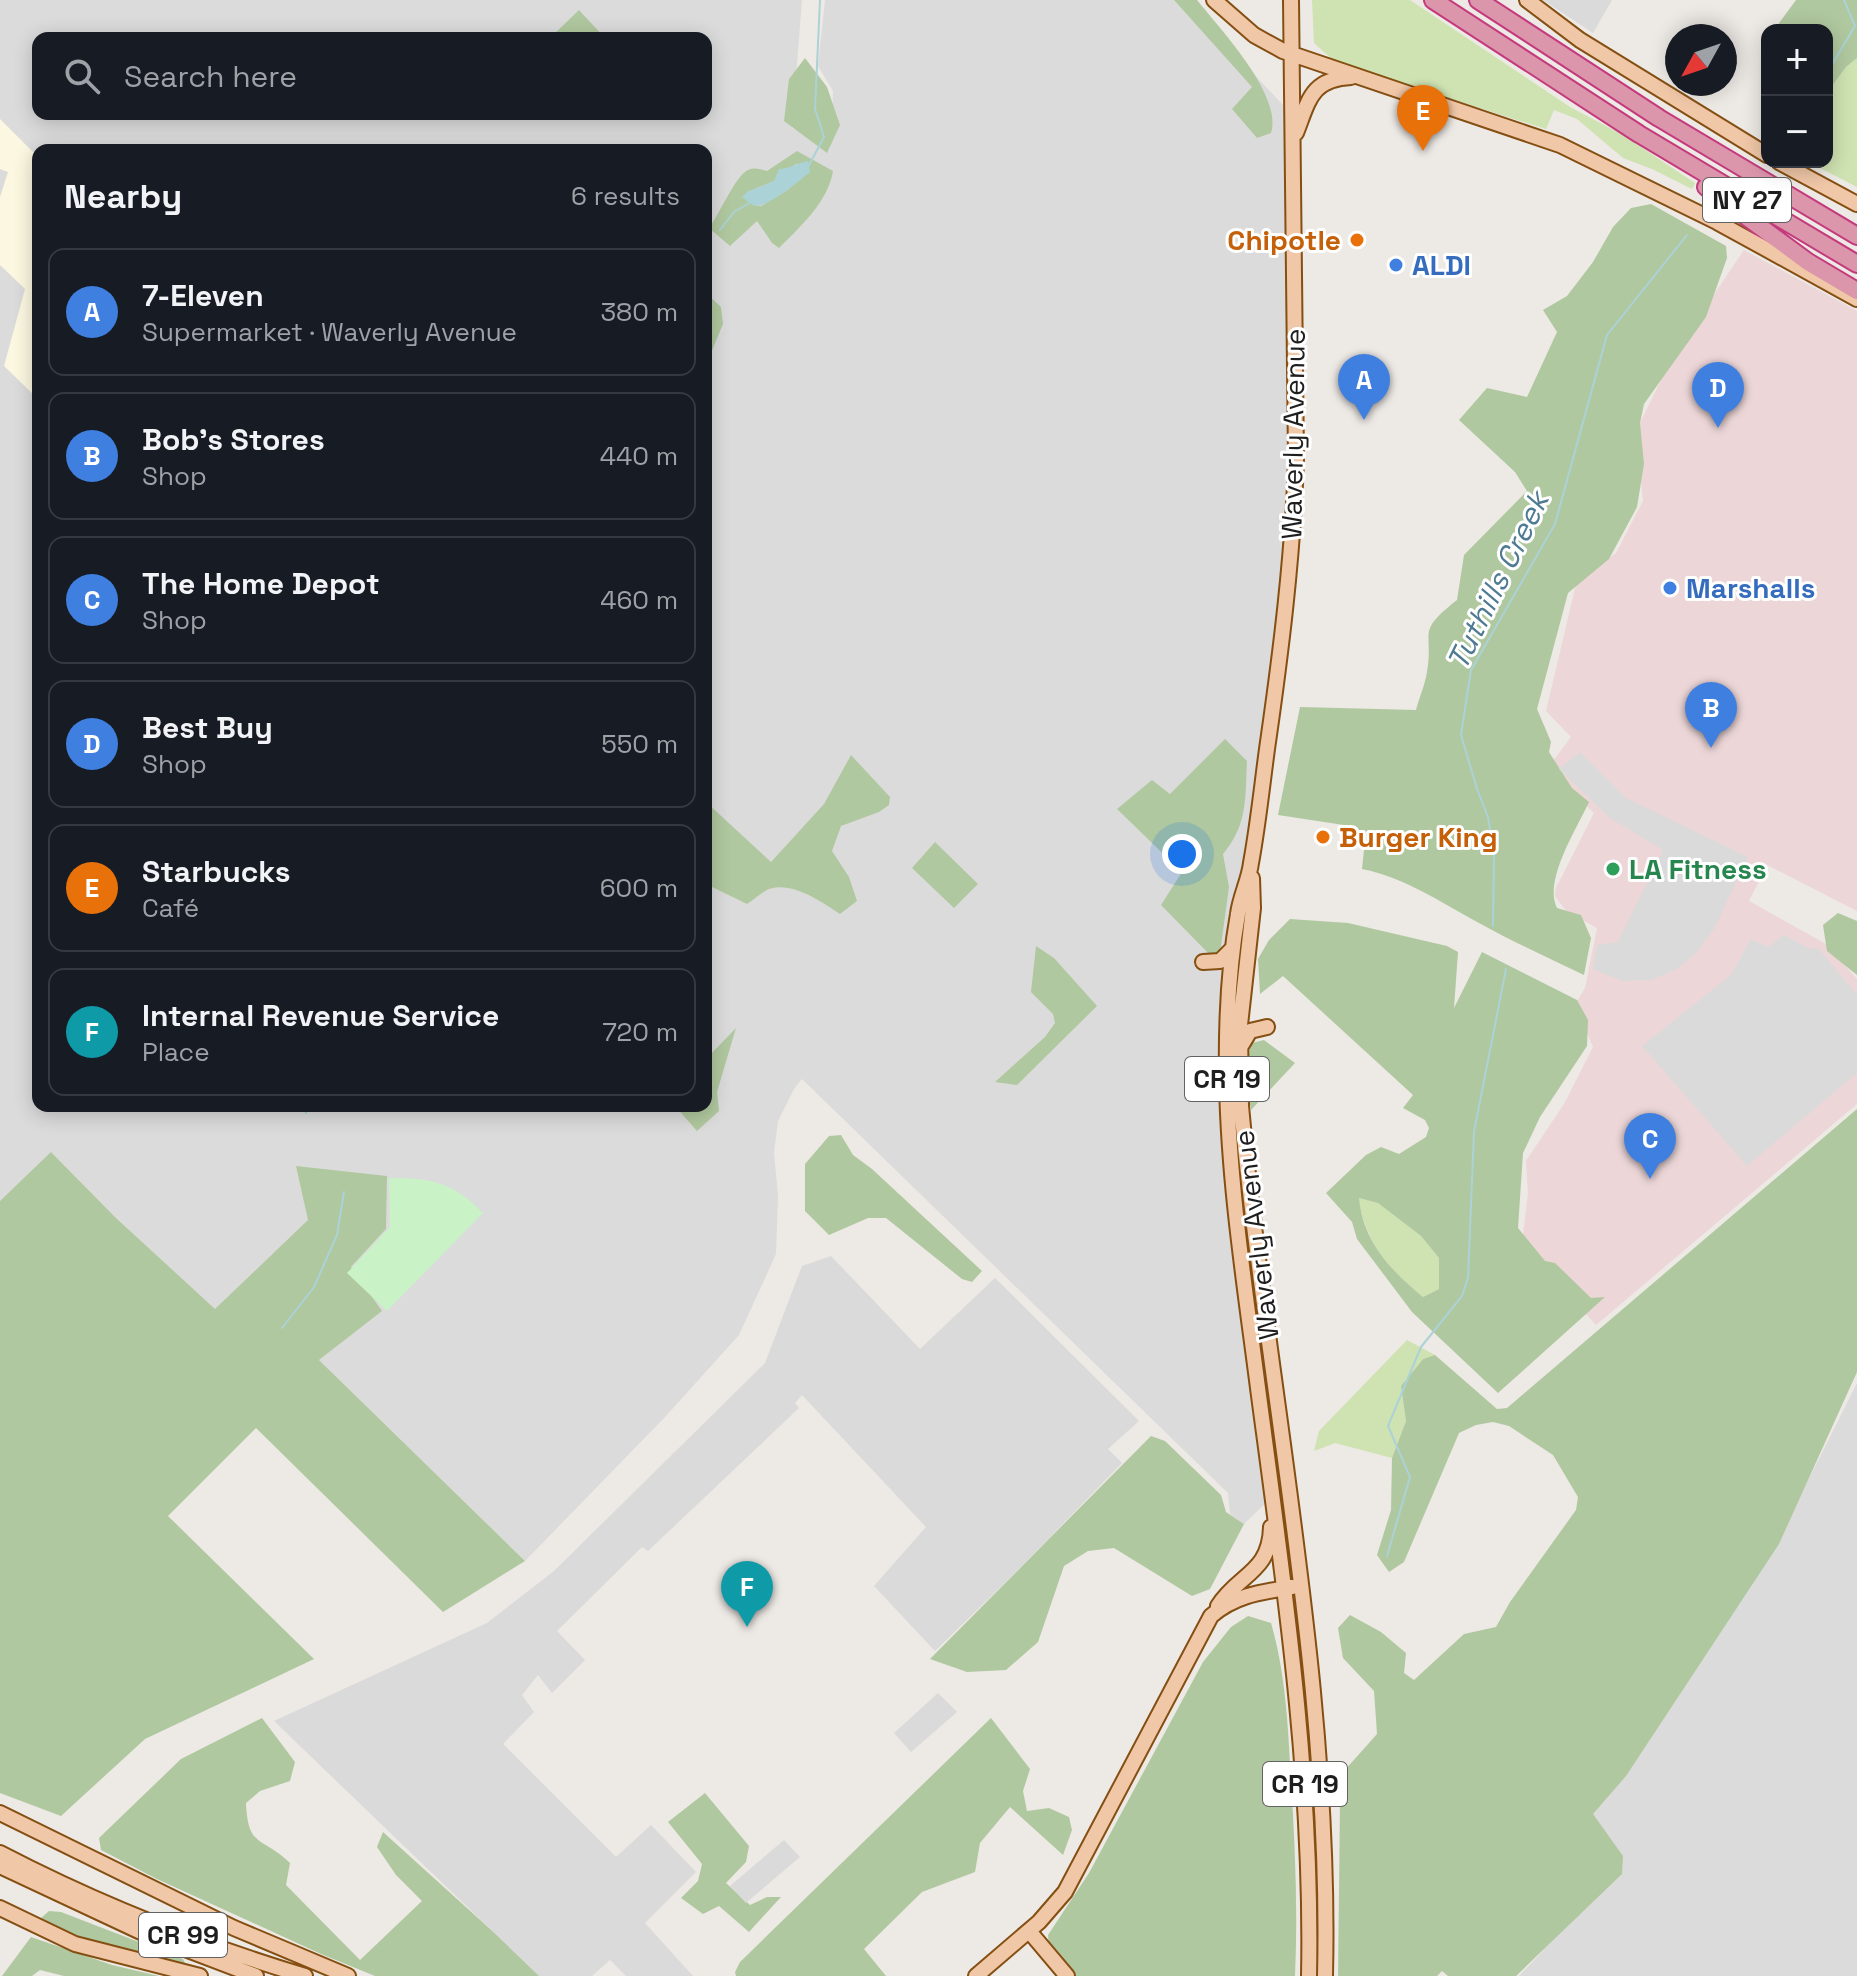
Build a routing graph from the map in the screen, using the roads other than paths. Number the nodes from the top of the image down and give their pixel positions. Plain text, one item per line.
1 (1214, 0) edge
2 (1291, 0) edge
3 (1433, 0) edge
4 (1478, 0) edge
5 (1527, 0) edge
6 (1291, 54) junction
7 (1360, 77) junction
8 (1639, 134) junction
9 (1292, 140) junction
10 (1761, 151) edge
11 (1790, 168) edge
12 (1762, 180) junction
13 (1857, 204) edge
14 (1857, 224) edge
15 (1857, 236) edge
16 (1751, 240) junction
17 (1857, 264) edge
18 (1857, 291) edge
19 (1857, 299) edge
20 (1857, 309) edge
21 (1251, 866) junction
22 (1233, 947) junction
23 (1203, 962) dead end
24 (1267, 1027) dead end
25 (1239, 1050) junction
26 (1273, 1496) junction
27 (1300, 1586) junction
28 (1285, 1588) junction
29 (1211, 1616) junction
30 (0, 1813) edge
31 (0, 1853) edge
32 (0, 1866) edge
33 (18, 1869) junction
34 (63, 1890) junction
35 (0, 1908) edge
36 (1029, 1931) junction
37 (200, 1976) edge
38 (256, 1976) edge
39 (305, 1976) edge
40 (348, 1976) edge
41 (976, 1976) edge
42 (1067, 1976) edge
43 (1309, 1976) edge
44 (1325, 1976) edge

1 - 6 main road
2 - 6 main road, Waverly Avenue / CR 19
3 - 8 highway, NY 27
4 - 12 highway, NY 27
5 - 10 main road
6 - 7 main road
6 - 9 main road, Waverly Avenue / CR 19
7 - 9 main road
7 - 16 main road
8 - 17 highway, NY 27
8 - 18 highway
9 - 21 main road, Waverly Avenue / CR 19
11 - 13 main road
12 - 14 highway
12 - 15 highway, NY 27
16 - 19 main road
16 - 20 main road
21 - 22 main road, Waverly Avenue / CR 19
21 - 25 main road, Waverly Avenue / CR 19
22 - 23 main road
22 - 26 main road, Waverly Avenue / CR 19
24 - 25 main road
25 - 27 main road, Waverly Avenue / CR 19
26 - 28 main road, Waverly Avenue / CR 19
26 - 29 main road
27 - 28 main road
27 - 44 main road, CR 19
28 - 29 main road
28 - 43 main road, CR 19
29 - 36 main road
30 - 40 main road
31 - 33 main road, CR 99
32 - 33 main road, CR 99
33 - 34 main road, CR 99
34 - 38 main road, CR 99
34 - 39 main road, CR 99
35 - 37 main road
36 - 41 main road
36 - 42 main road

